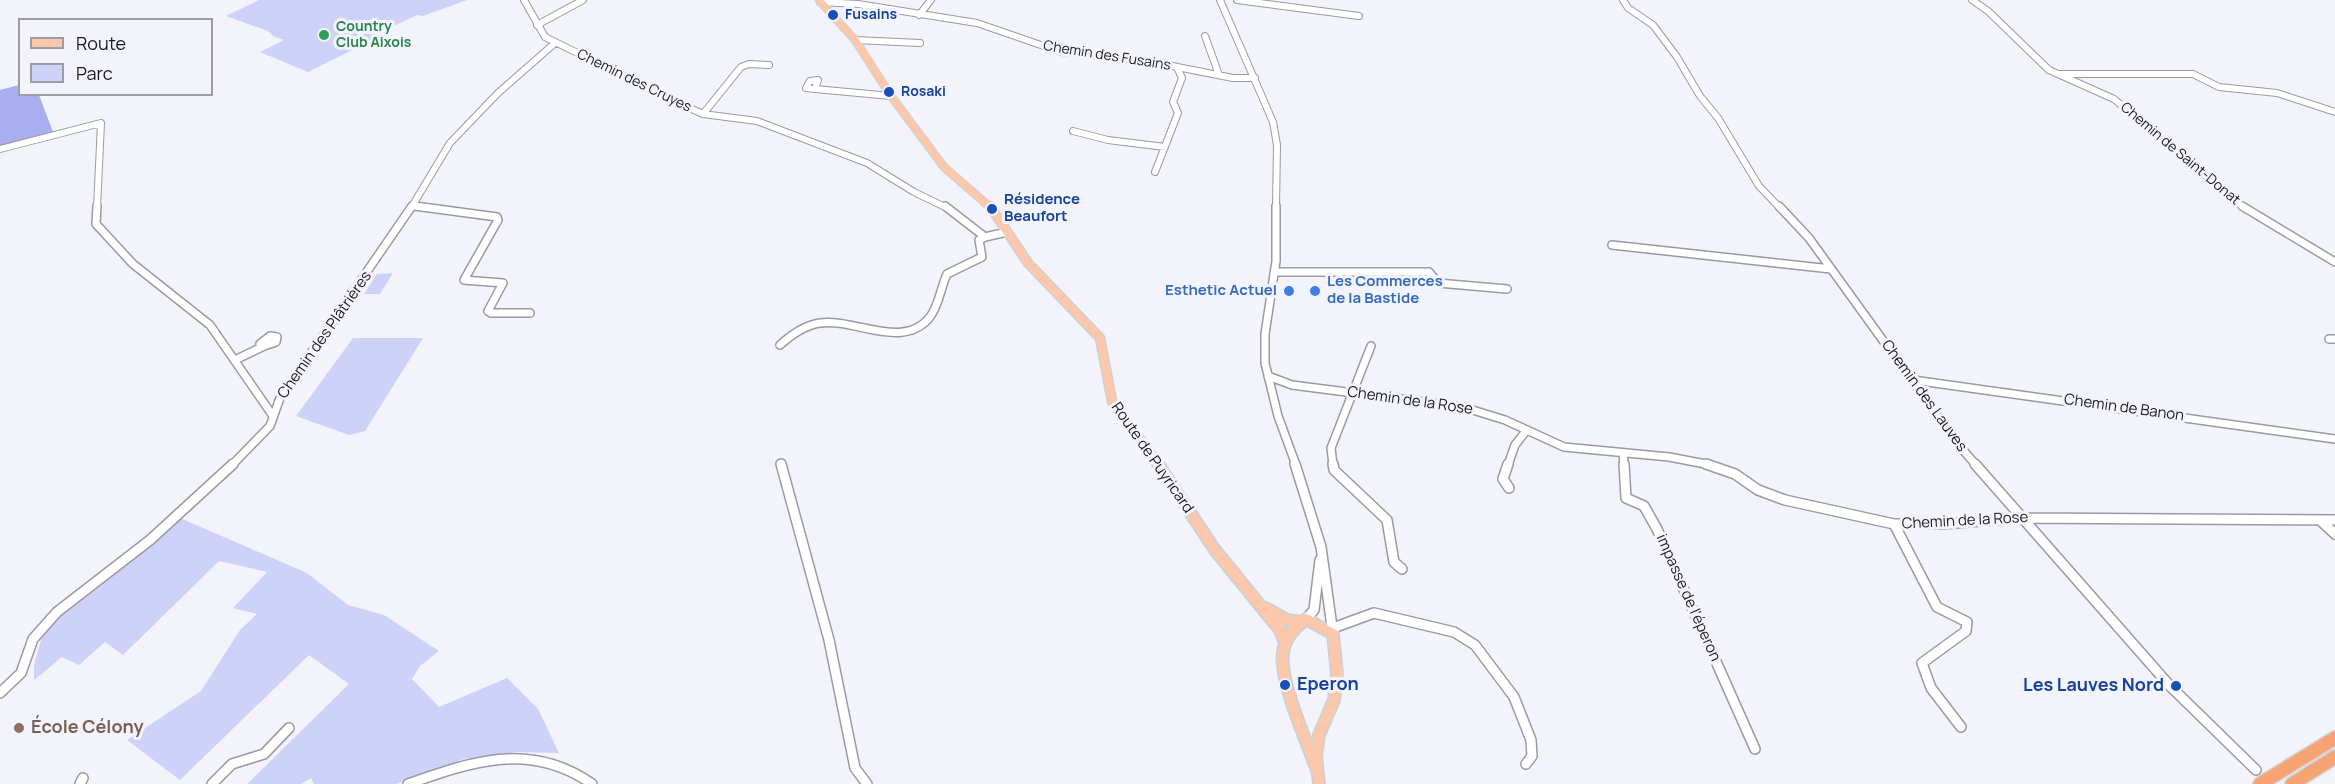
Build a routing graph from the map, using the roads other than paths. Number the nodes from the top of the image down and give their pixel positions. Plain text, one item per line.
1 (524, 0) edge
2 (583, 0) edge
3 (931, 0) edge
4 (1220, 0) edge
5 (1237, 0) edge
6 (1623, 0) edge
7 (1972, 0) edge
8 (823, 1) edge
9 (919, 15) junction
10 (1359, 16) dead end
11 (537, 25) junction
12 (1204, 36) dead end
13 (855, 40) junction
14 (555, 43) junction
15 (920, 43) dead end
16 (769, 65) dead end
17 (1176, 67) junction
18 (2057, 74) junction
19 (1219, 75) junction
20 (1255, 78) junction
21 (815, 89) dead end
22 (891, 96) junction
23 (2335, 112) edge
24 (703, 114) junction
25 (1073, 131) dead end
26 (1165, 147) junction
27 (0, 149) edge
28 (1155, 172) dead end
29 (413, 206) junction
30 (1007, 232) junction
31 (985, 237) junction
32 (1612, 245) dead end
33 (2335, 262) edge
34 (1831, 269) junction
35 (1275, 272) junction
36 (1507, 289) dead end
37 (530, 313) dead end
38 (780, 345) dead end
39 (264, 346) dead end
40 (1371, 346) dead end
41 (236, 360) junction
42 (1268, 376) junction
43 (1913, 380) junction
44 (1292, 385) junction
45 (1352, 393) junction
46 (1272, 396) junction
47 (273, 417) junction
48 (1526, 431) junction
49 (2335, 439) edge
50 (1623, 453) junction
51 (781, 464) dead end
52 (1509, 488) dead end
53 (2021, 518) junction
54 (2320, 520) junction
55 (2335, 520) edge
56 (1894, 524) junction
57 (2335, 534) edge
58 (1321, 547) junction
59 (1402, 569) dead end
60 (1259, 603) junction
61 (1304, 620) junction
62 (1333, 631) junction
63 (1285, 643) junction
64 (0, 693) edge
65 (1301, 721) junction
66 (1323, 722) junction
67 (1961, 727) dead end
68 (289, 728) dead end
69 (2335, 738) edge
70 (1755, 749) dead end
71 (2335, 757) edge
72 (1526, 764) dead end
73 (1317, 770) junction
74 (2256, 770) dead end
75 (212, 784) edge
76 (408, 784) edge
77 (592, 784) edge
78 (867, 784) edge
79 (1319, 784) edge
80 (2259, 784) edge
81 (2292, 784) edge

1 - 11 street
2 - 11 street
3 - 9 street
4 - 20 street
5 - 10 street
6 - 34 street, Chemin des Lauves
7 - 18 street, Chemin de Saint-Donat
8 - 9 street, Chemin des Fusains
8 - 13 main road, Route de Puyricard
9 - 17 street, Chemin des Fusains
11 - 14 street
12 - 19 street
13 - 15 street
13 - 22 main road, Route de Puyricard
14 - 24 street, Chemin des Cruyes
14 - 29 street, Chemin des Plâtrières
16 - 24 street
17 - 19 street, Chemin des Fusains
17 - 26 street
18 - 23 street
18 - 33 street, Chemin de Saint-Donat
19 - 20 street, Chemin des Fusains
20 - 35 street
21 - 22 street
22 - 30 main road, Route de Puyricard
24 - 31 street, Chemin des Cruyes
25 - 26 street
26 - 28 street
27 - 41 street
29 - 37 street
29 - 47 street, Chemin des Plâtrières
30 - 31 street
30 - 60 main road, Route de Puyricard
31 - 38 street
32 - 34 street
34 - 43 street, Chemin des Lauves
35 - 36 street
35 - 42 street
39 - 41 street
40 - 45 street
41 - 47 street
42 - 44 street, Chemin de la Rose
42 - 46 street
43 - 49 street, Chemin de Banon
43 - 53 street, Chemin des Lauves
44 - 45 street, Chemin de la Rose
44 - 46 street
45 - 48 street, Chemin de la Rose
45 - 59 street
46 - 58 street
47 - 64 street, Chemin des Plâtrières
48 - 50 street, Chemin de la Rose
48 - 52 street
50 - 56 street, Chemin de la Rose
50 - 70 street, impasse de l'éperon
51 - 78 street
53 - 54 street, Chemin de la Rose
53 - 56 street, Chemin de la Rose
53 - 74 street, Chemin des Lauves
54 - 55 street, Chemin de la Rose
54 - 57 street
56 - 67 street
58 - 61 street
58 - 62 street
60 - 61 main road, Route de Puyricard
60 - 63 main road, Route de Puyricard
61 - 62 main road, Route de Puyricard
61 - 63 main road
62 - 66 main road
62 - 72 street
63 - 65 main road
65 - 66 main road
65 - 73 main road
66 - 73 main road
68 - 75 street
69 - 80 highway
71 - 81 highway
73 - 79 main road
76 - 77 street

